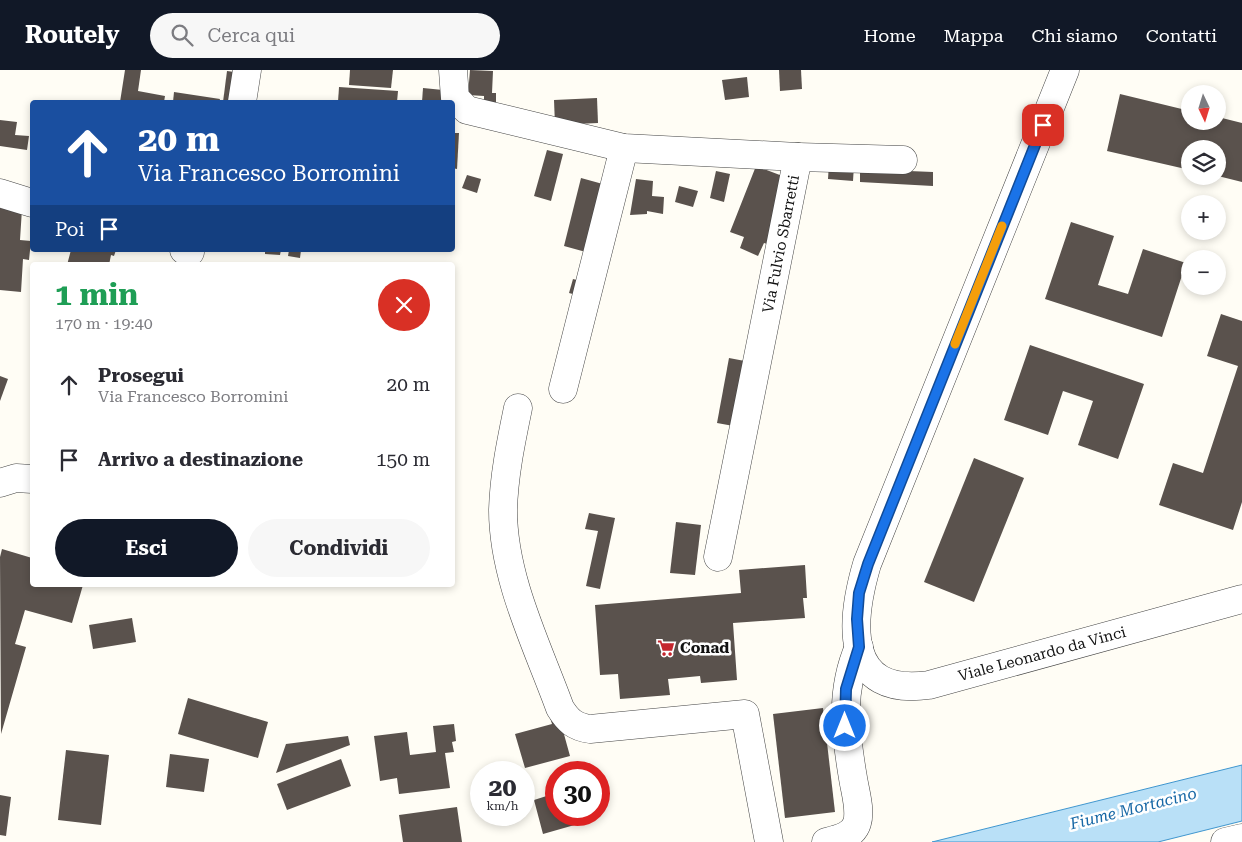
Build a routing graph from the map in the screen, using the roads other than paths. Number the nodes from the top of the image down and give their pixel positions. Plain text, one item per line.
1 (247, 70) edge
2 (453, 70) edge
3 (1065, 70) edge
4 (242, 100) edge
5 (624, 148) junction
6 (798, 158) junction
7 (902, 160) dead end
8 (0, 193) edge
9 (30, 202) edge
10 (563, 388) dead end
11 (518, 408) dead end
12 (30, 479) edge
13 (0, 483) edge
14 (718, 557) dead end
15 (1242, 599) edge
16 (859, 647) junction
17 (1242, 838) edge
18 (769, 842) edge
19 (826, 842) edge
20 (1225, 842) edge

1 - 4 street
2 - 5 street, Via Fulvio Sbarretti
3 - 16 street
5 - 6 street, Via Fulvio Sbarretti
5 - 10 street
6 - 7 street
6 - 14 street, Via Fulvio Sbarretti
8 - 9 street
11 - 18 street
12 - 13 street
15 - 16 street, Viale Leonardo da Vinci
16 - 19 street
17 - 20 street

